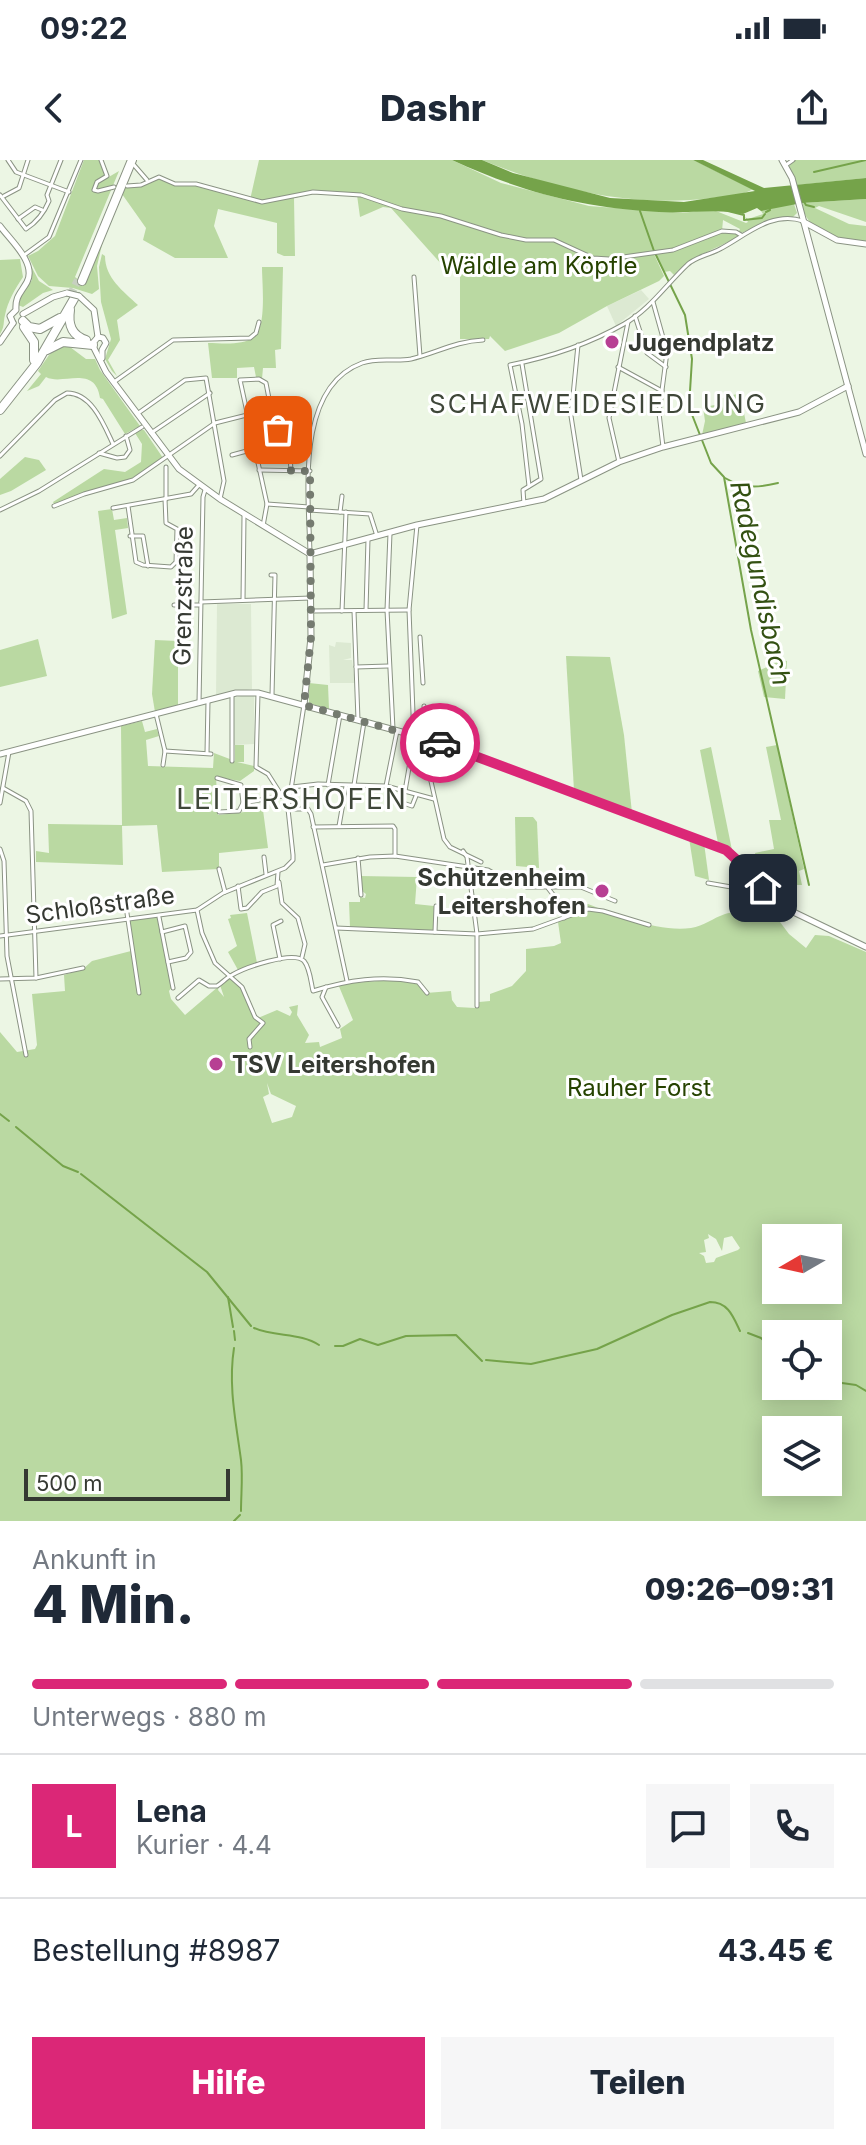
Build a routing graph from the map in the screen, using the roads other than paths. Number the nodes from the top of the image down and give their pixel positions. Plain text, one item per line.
1 (6, 160) edge
2 (28, 160) edge
3 (61, 160) edge
4 (81, 160) edge
5 (101, 160) edge
6 (793, 160) edge
7 (131, 162) edge
8 (784, 163) edge
9 (24, 174) junction
10 (147, 180) junction
11 (50, 185) junction
12 (127, 186) dead end
13 (114, 187) dead end
14 (69, 192) junction
15 (2, 196) edge
16 (799, 208) junction
17 (44, 211) junction
18 (792, 218) junction
19 (18, 219) junction
20 (803, 221) junction
21 (0, 226) edge
22 (814, 227) junction
23 (807, 234) junction
24 (741, 235) junction
25 (866, 244) edge
26 (23, 257) junction
27 (414, 277) dead end
28 (80, 280) tunnel mouth
29 (72, 298) junction
30 (653, 301) junction
31 (16, 310) junction
32 (635, 316) junction
33 (60, 318) junction
34 (20, 320) junction
35 (259, 322) dead end
36 (628, 322) junction
37 (483, 340) dead end
38 (0, 342) edge
39 (97, 344) junction
40 (578, 345) junction
41 (43, 353) junction
42 (420, 356) junction
43 (34, 360) junction
44 (521, 363) junction
45 (618, 367) junction
46 (666, 367) junction
47 (114, 382) junction
48 (848, 386) junction
49 (662, 391) junction
50 (210, 393) junction
51 (0, 407) edge
52 (271, 409) junction
53 (289, 410) dead end
54 (137, 414) junction
55 (246, 415) junction
56 (215, 423) junction
57 (142, 427) dead end
58 (151, 433) junction
59 (126, 436) junction
60 (113, 444) junction
61 (663, 447) junction
62 (254, 449) junction
63 (99, 453) junction
64 (866, 454) edge
65 (232, 455) dead end
66 (0, 456) edge
67 (167, 456) junction
68 (310, 459) junction
69 (619, 462) junction
70 (166, 467) dead end
71 (259, 470) junction
72 (291, 471) junction
73 (310, 471) junction
74 (581, 480) junction
75 (199, 485) junction
76 (529, 486) junction
77 (205, 490) junction
78 (342, 496) dead end
79 (166, 499) junction
80 (220, 499) junction
81 (267, 504) junction
82 (524, 504) junction
83 (54, 506) dead end
84 (128, 506) junction
85 (113, 508) dead end
86 (309, 508) junction
87 (0, 510) edge
88 (340, 512) junction
89 (346, 512) junction
90 (244, 515) junction
91 (417, 525) junction
92 (263, 526) junction
93 (390, 532) junction
94 (130, 536) junction
95 (377, 536) junction
96 (368, 539) junction
97 (345, 546) junction
98 (310, 554) junction
99 (148, 566) junction
100 (271, 575) dead end
101 (274, 598) junction
102 (311, 598) junction
103 (243, 600) junction
104 (200, 604) junction
105 (174, 605) dead end
106 (366, 610) junction
107 (387, 610) junction
108 (409, 610) junction
109 (311, 611) junction
110 (342, 611) junction
111 (354, 611) junction
112 (420, 637) dead end
113 (422, 665) junction
114 (390, 666) junction
115 (410, 666) junction
116 (356, 667) junction
117 (423, 683) dead end
118 (258, 693) junction
119 (232, 695) junction
120 (272, 696) junction
121 (208, 701) junction
122 (199, 703) junction
123 (304, 705) junction
124 (424, 706) dead end
125 (156, 714) junction
126 (340, 715) junction
127 (361, 720) junction
128 (395, 729) junction
129 (413, 734) junction
130 (426, 738) junction
131 (165, 751) junction
132 (4, 752) edge
133 (232, 761) dead end
134 (163, 765) dead end
135 (217, 778) dead end
136 (328, 785) junction
137 (354, 785) junction
138 (346, 786) junction
139 (386, 786) junction
140 (291, 787) junction
141 (3, 788) junction
142 (405, 791) junction
143 (416, 795) junction
144 (282, 796) junction
145 (290, 798) junction
146 (388, 798) dead end
147 (434, 799) junction
148 (0, 803) edge
149 (243, 803) junction
150 (288, 809) junction
151 (219, 812) dead end
152 (339, 826) junction
153 (313, 827) junction
154 (0, 849) edge
155 (463, 851) junction
156 (395, 856) junction
157 (264, 857) dead end
158 (358, 858) junction
159 (481, 862) dead end
160 (323, 865) junction
161 (468, 868) junction
162 (219, 869) dead end
163 (278, 872) junction
164 (266, 874) junction
165 (279, 882) junction
166 (708, 883) dead end
167 (238, 886) junction
168 (766, 887) junction
169 (548, 888) junction
170 (3, 890) edge
171 (225, 892) junction
172 (361, 895) dead end
173 (125, 900) dead end
174 (615, 901) dead end
175 (436, 906) dead end
176 (197, 910) junction
177 (159, 916) junction
178 (564, 918) junction
179 (127, 920) junction
180 (281, 921) dead end
181 (649, 925) dead end
182 (336, 928) junction
183 (35, 932) junction
184 (162, 932) junction
185 (435, 932) junction
186 (477, 934) junction
187 (7, 935) junction
188 (0, 936) edge
189 (866, 947) edge
190 (301, 958) junction
191 (280, 959) junction
192 (168, 962) junction
193 (83, 968) dead end
194 (229, 976) junction
195 (13, 978) junction
196 (36, 978) junction
197 (0, 979) edge
198 (347, 981) junction
199 (326, 987) junction
200 (173, 988) dead end
201 (138, 992) dead end
202 (427, 993) dead end
203 (178, 998) dead end
204 (477, 1006) dead end
205 (338, 1026) dead end
206 (250, 1047) dead end
207 (26, 1055) dead end

1 - 9 street
2 - 9 street
3 - 11 street
4 - 14 street
5 - 13 street
6 - 8 street
7 - 10 street
7 - 28 highway
8 - 16 street
9 - 11 street
9 - 15 street
10 - 12 street
10 - 24 street
11 - 14 street
11 - 17 street
14 - 26 street
15 - 19 street
16 - 18 street
16 - 20 street
17 - 19 street
17 - 19 street
18 - 20 street
18 - 24 street
20 - 22 street
20 - 23 street
21 - 26 street
22 - 23 street
22 - 25 street
23 - 48 street
24 - 30 street
26 - 31 street
27 - 42 street
29 - 33 highway
29 - 34 street
29 - 39 street
29 - 39 highway
29 - 41 highway
30 - 32 street
30 - 46 street
31 - 34 street
31 - 34 street
32 - 36 street
32 - 46 street
33 - 34 highway
33 - 43 highway
34 - 38 street
34 - 43 highway
35 - 47 street
36 - 40 street
36 - 45 street
37 - 42 street
39 - 41 highway
39 - 47 street
40 - 44 street
40 - 74 street
41 - 51 highway
42 - 68 street
43 - 51 highway
44 - 76 street
44 - 76 street
45 - 49 street
45 - 69 street
46 - 49 street
47 - 54 street
48 - 61 street
48 - 64 street
49 - 61 street
50 - 54 street
50 - 56 street
50 - 58 street
52 - 55 street
52 - 55 street
52 - 72 street
53 - 68 street
54 - 58 street
55 - 56 street
55 - 62 street
56 - 67 street
56 - 80 street
57 - 59 street
58 - 67 street
59 - 60 street
59 - 63 street
60 - 63 street
60 - 66 street
61 - 69 street
62 - 65 street
62 - 71 street
63 - 87 street
67 - 75 street
67 - 83 street
68 - 73 street
69 - 74 street
70 - 79 street
71 - 72 street
71 - 81 street
72 - 73 street
73 - 86 street
74 - 82 street
75 - 77 street
75 - 79 street
76 - 82 street
77 - 80 street
77 - 104 street, Grenzstraße
78 - 88 street
79 - 84 street
79 - 99 street
80 - 90 street
81 - 86 street
81 - 92 street
82 - 91 street
84 - 85 street
84 - 94 street
86 - 88 street
86 - 98 street
88 - 89 street
89 - 95 street
89 - 97 street
90 - 92 street
90 - 103 street
91 - 93 street
91 - 108 street
92 - 98 street
93 - 95 street
93 - 107 street
94 - 99 street
94 - 99 street
95 - 96 street
96 - 97 street
96 - 106 street
97 - 98 street
97 - 110 street
98 - 102 street
100 - 101 street
101 - 102 street
101 - 103 street
101 - 120 street
102 - 109 street
103 - 104 street
104 - 105 street
104 - 122 street, Grenzstraße
106 - 107 street
106 - 111 street
107 - 108 street
107 - 114 street
108 - 115 street
109 - 110 street
109 - 123 street
110 - 111 street
111 - 116 street
112 - 113 street
113 - 115 street
113 - 117 street
114 - 116 street
114 - 128 street
115 - 129 street
116 - 127 street
118 - 119 street
118 - 120 street
118 - 144 street
119 - 121 street
119 - 133 street
120 - 123 street
121 - 122 street
121 - 131 street
122 - 125 street
123 - 126 street
123 - 140 street
124 - 130 street
125 - 131 street
125 - 132 street
126 - 127 street
126 - 136 street
127 - 128 street
127 - 137 street
128 - 129 street
128 - 139 street
129 - 130 street
129 - 142 street
130 - 147 street
130 - 168 street
131 - 134 street
132 - 141 street
135 - 149 street
136 - 138 street
136 - 140 street
137 - 138 street
137 - 139 street
138 - 152 street
139 - 142 street
140 - 145 street
141 - 148 street
141 - 183 street
142 - 143 street
143 - 146 street
143 - 147 street
144 - 145 street
144 - 149 street
145 - 150 street
147 - 155 street
149 - 151 street
150 - 153 street
150 - 163 street, Schloßstraße
152 - 153 street
152 - 156 street
153 - 160 street
154 - 170 street
155 - 159 street
155 - 161 street
156 - 158 street
156 - 161 street
157 - 164 street
158 - 160 street
158 - 172 street
160 - 182 street
161 - 169 street
161 - 186 street
162 - 171 street
163 - 164 street, Schloßstraße
163 - 165 street
164 - 167 street, Schloßstraße
165 - 167 street
165 - 190 street
166 - 168 street
167 - 171 street, Schloßstraße
168 - 189 street
169 - 174 street
169 - 178 street
170 - 187 street
171 - 176 street, Schloßstraße
173 - 179 street
175 - 185 street
176 - 177 street, Schloßstraße
176 - 194 street
177 - 179 street, Schloßstraße
177 - 184 street
178 - 181 street
178 - 186 street
179 - 183 street, Schloßstraße
179 - 201 street
180 - 191 street
182 - 185 street
182 - 198 street
183 - 187 street, Schloßstraße
183 - 196 street
184 - 192 street
184 - 192 street
185 - 186 street
186 - 204 street
187 - 188 street, Schloßstraße
187 - 195 street
190 - 191 street
190 - 199 street
191 - 194 street
192 - 200 street
193 - 196 street
194 - 203 street
194 - 206 street
195 - 196 street
195 - 197 street
195 - 207 street
198 - 199 street
198 - 202 street
199 - 205 street

